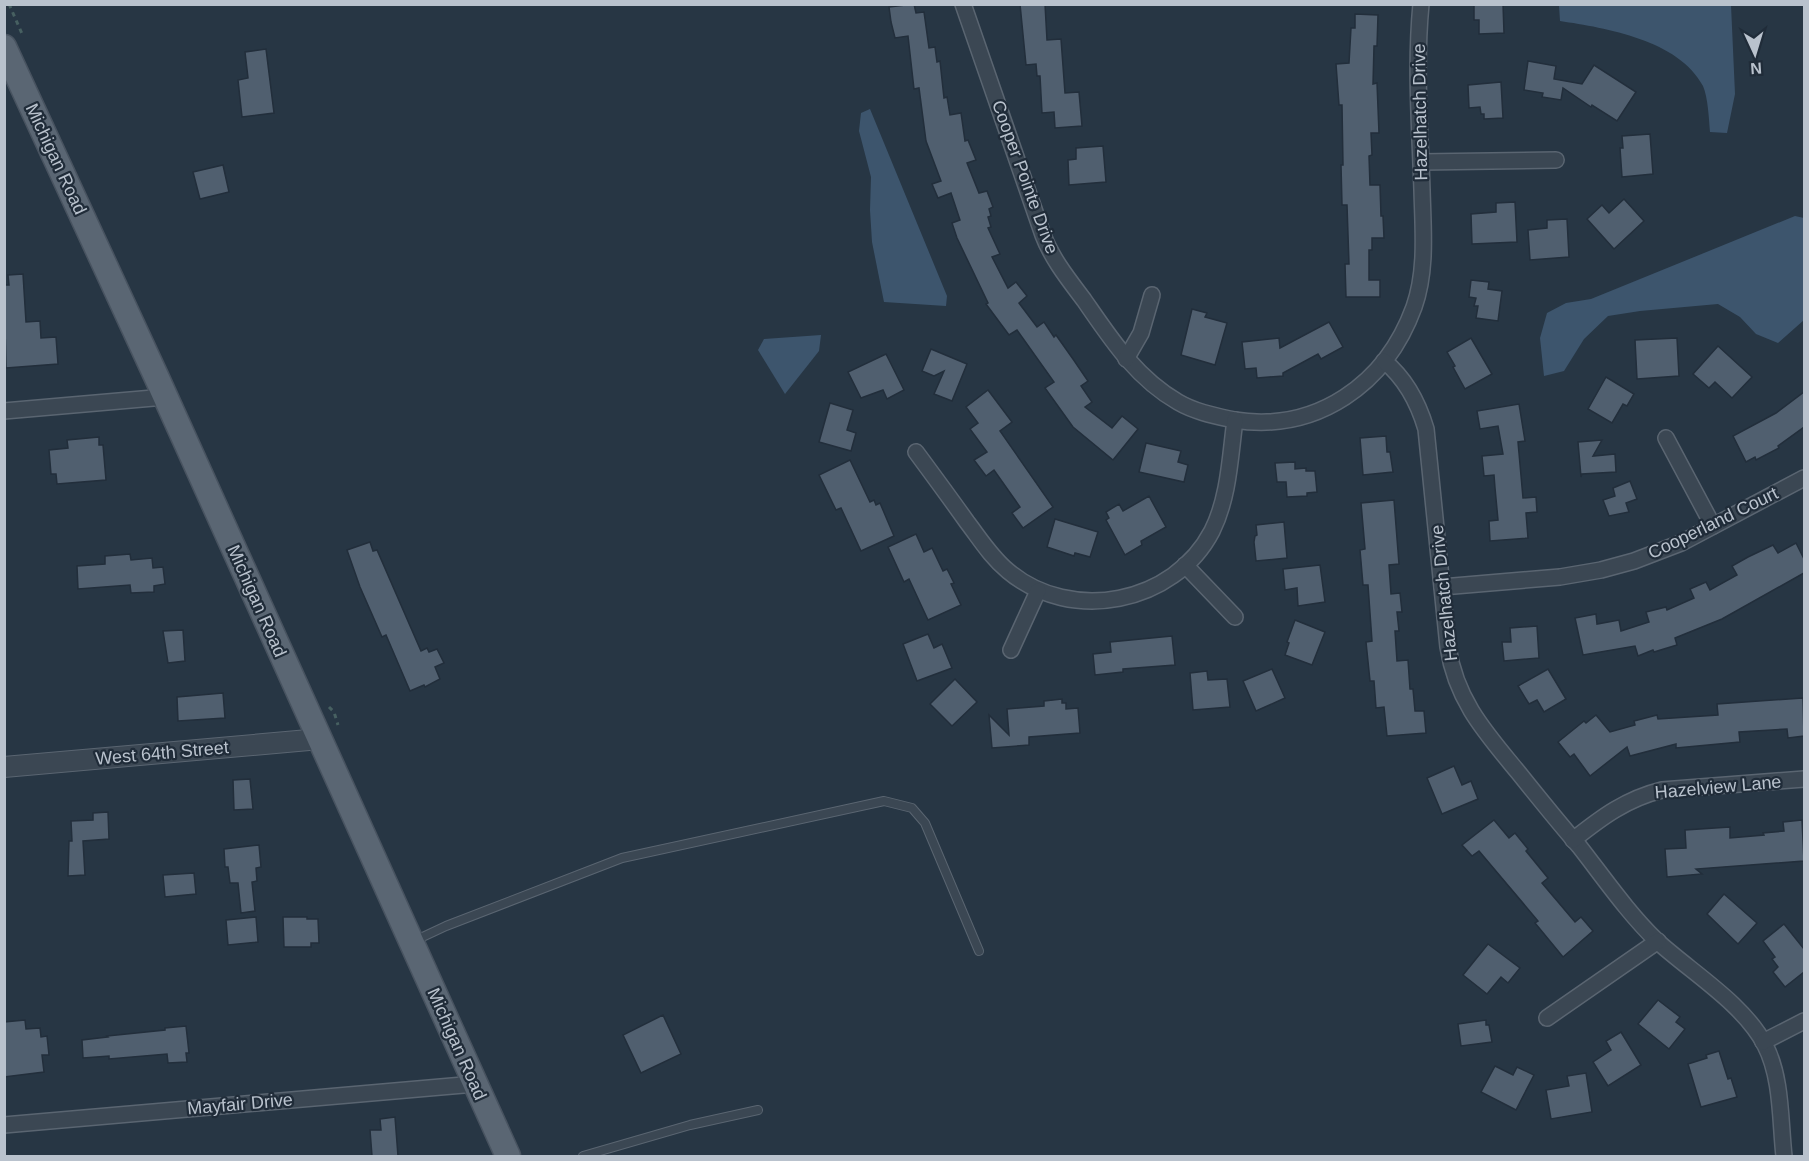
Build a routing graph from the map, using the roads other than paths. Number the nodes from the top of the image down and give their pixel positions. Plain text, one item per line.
1 (963, 4) edge
2 (1421, 4) edge
3 (5, 50) edge
4 (1556, 160) dead end
5 (1421, 162) junction
6 (1152, 295) dead end
7 (1126, 359) junction
8 (1384, 361) junction
9 (165, 397) junction
10 (4, 411) edge
11 (1235, 420) junction
12 (1666, 438) dead end
13 (916, 452) dead end
14 (1804, 478) edge
15 (1713, 526) junction
16 (1185, 565) junction
17 (1442, 586) junction
18 (1038, 591) junction
19 (1235, 617) dead end
20 (1011, 650) dead end
21 (320, 739) junction
22 (4, 767) edge
23 (1804, 779) edge
24 (1573, 840) junction
25 (1658, 941) junction
26 (411, 942) junction
27 (979, 951) dead end
28 (1547, 1018) dead end
29 (1804, 1021) edge
30 (1763, 1042) junction
31 (475, 1084) junction
32 (758, 1110) dead end
33 (4, 1125) edge
34 (508, 1156) edge
35 (583, 1156) edge
36 (1784, 1156) edge

1 - 7 street, Cooper Pointe Drive
2 - 5 street, Hazelhatch Drive
3 - 9 main road, Michigan Road
4 - 5 street
5 - 8 street, Hazelhatch Drive
6 - 7 street
7 - 11 street, Cooper Pointe Drive
8 - 11 street, Cooper Pointe Drive
8 - 17 street, Hazelhatch Drive
9 - 10 street
9 - 21 main road, Michigan Road
11 - 16 street
12 - 15 street
13 - 18 street
14 - 15 street, Cooperland Court
15 - 17 street, Cooperland Court
16 - 18 street
16 - 19 street
17 - 24 street, Hazelhatch Drive
18 - 20 street
21 - 22 street, West 64th Street
21 - 26 main road, Michigan Road
23 - 24 street, Hazelview Lane
24 - 25 street, Hazelhatch Drive
25 - 28 street
25 - 30 street, Hazelhatch Drive
26 - 27 lane
26 - 31 main road, Michigan Road
29 - 30 street
30 - 36 street, Hazelhatch Drive
31 - 33 street, Mayfair Drive
31 - 34 main road, Michigan Road
32 - 35 lane

